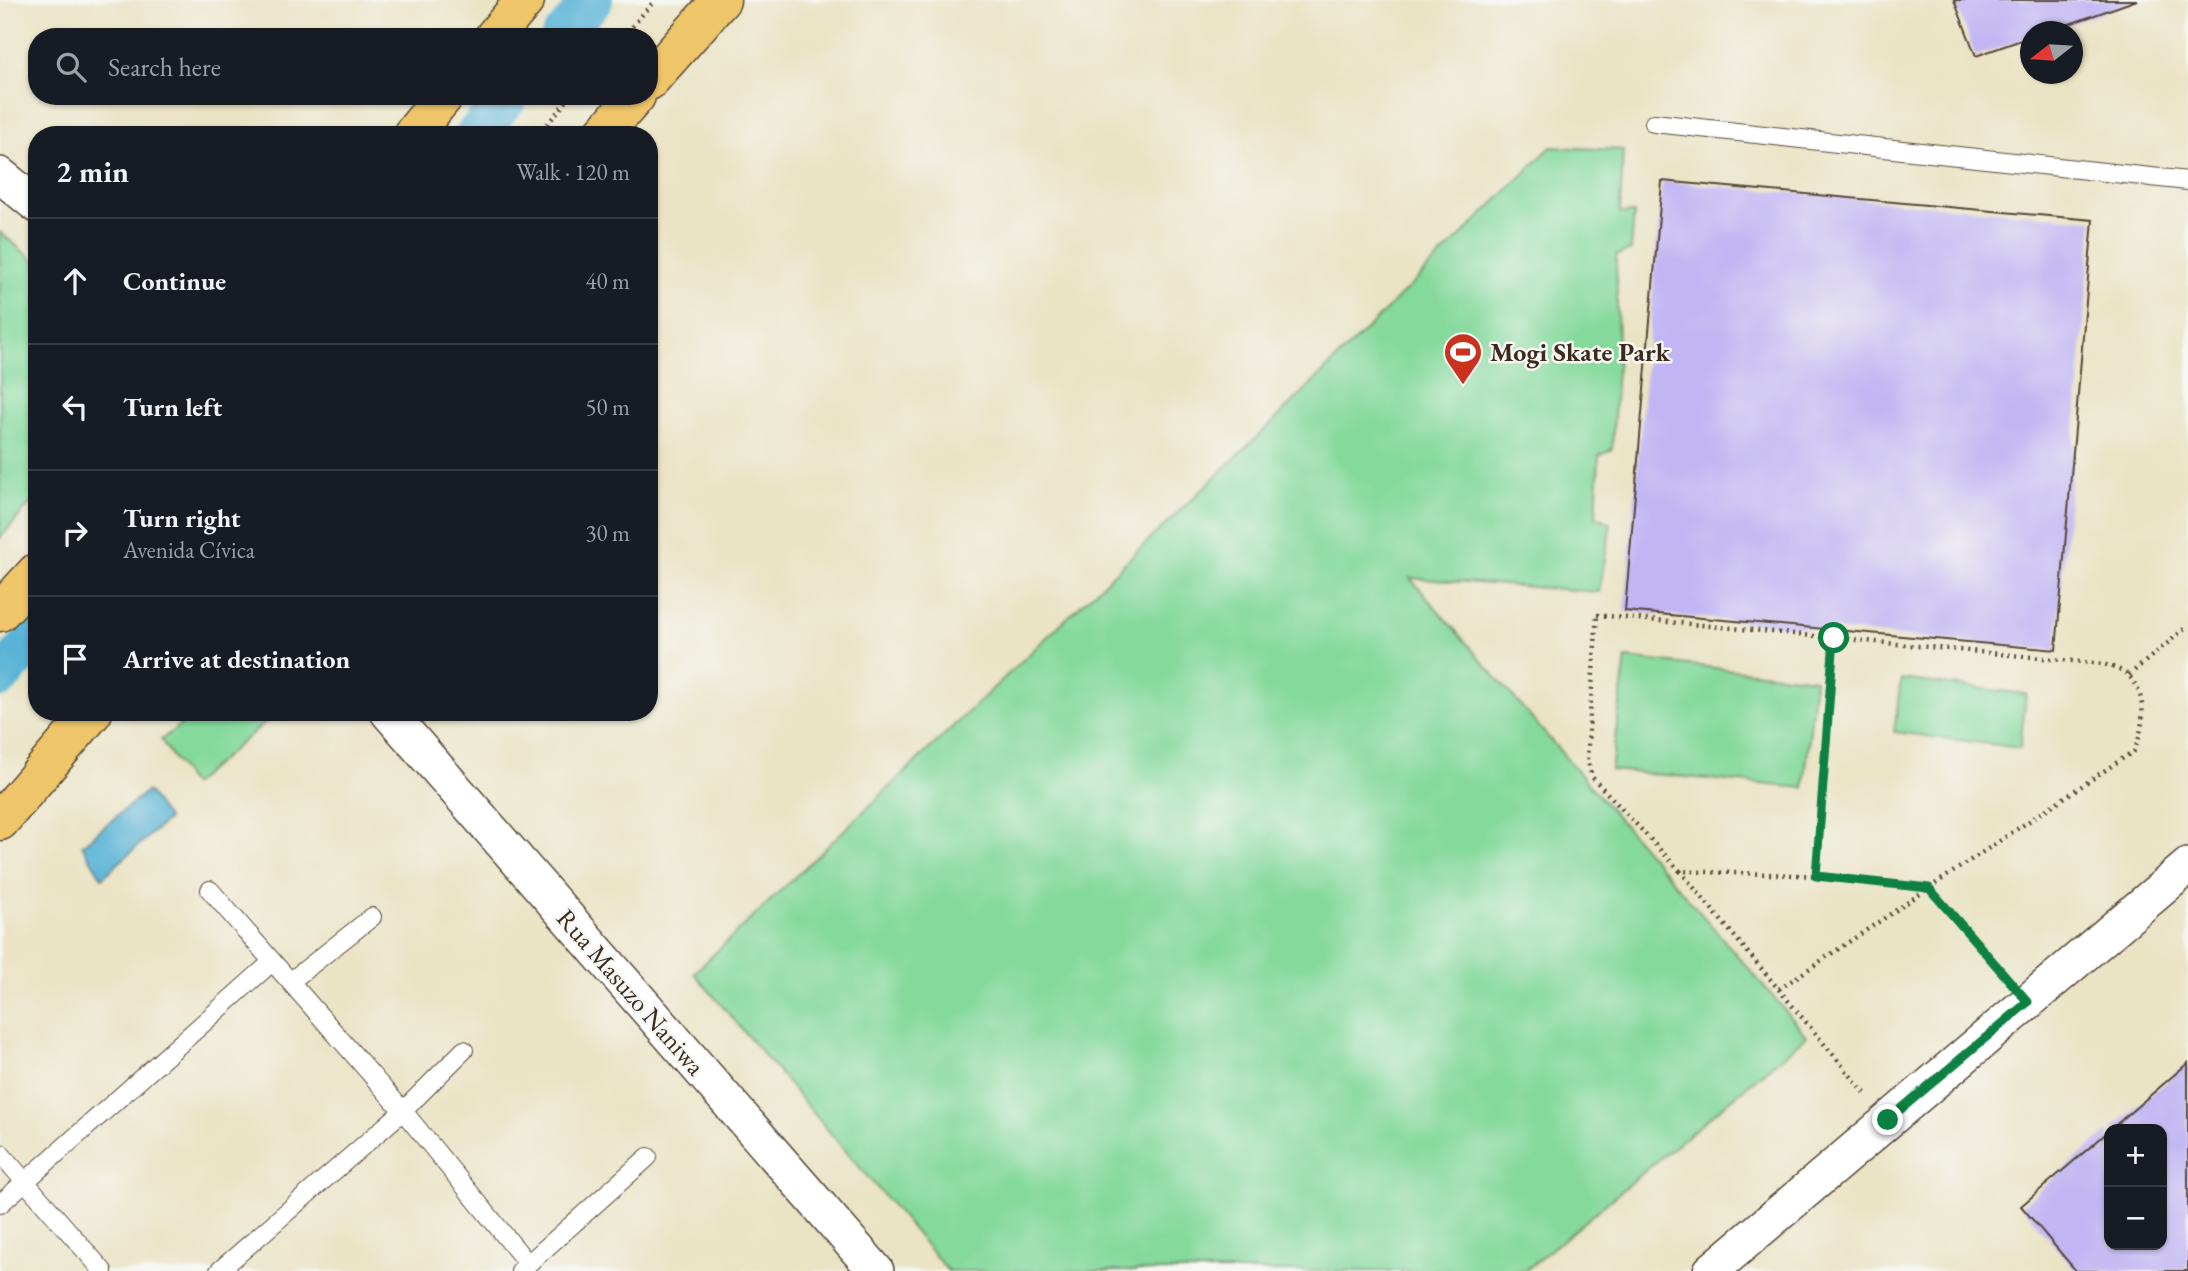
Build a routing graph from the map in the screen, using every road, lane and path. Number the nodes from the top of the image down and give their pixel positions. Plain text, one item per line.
1 (525, 0) edge
2 (655, 0) edge
3 (721, 0) edge
4 (502, 28) edge
5 (631, 28) edge
6 (658, 71) edge
7 (437, 105) edge
8 (563, 105) edge
9 (628, 105) edge
10 (1654, 123) dead end
11 (419, 126) edge
12 (545, 126) edge
13 (610, 126) edge
14 (0, 175) edge
15 (2188, 181) edge
16 (28, 198) edge
17 (28, 582) edge
18 (0, 612) edge
19 (2188, 626) edge
20 (1834, 638) junction
21 (2129, 675) junction
22 (85, 721) edge
23 (396, 721) edge
24 (0, 821) edge
25 (2188, 866) edge
26 (1679, 871) junction
27 (1816, 876) junction
28 (1929, 888) junction
29 (210, 890) dead end
30 (372, 917) dead end
31 (272, 962) junction
32 (291, 981) junction
33 (1779, 989) junction
34 (2028, 1002) junction
35 (464, 1050) dead end
36 (403, 1111) junction
37 (1888, 1120) junction
38 (0, 1153) edge
39 (648, 1157) dead end
40 (26, 1181) junction
41 (0, 1204) edge
42 (524, 1268) edge
43 (103, 1271) edge
44 (219, 1271) edge
45 (876, 1271) edge
46 (1711, 1271) edge

1 - 4 main road
2 - 5 path
3 - 6 main road
7 - 11 main road
8 - 12 path
9 - 13 main road
10 - 15 lane
14 - 16 street
17 - 18 main road
19 - 21 path
20 - 21 path
20 - 26 path
20 - 27 path
21 - 28 path
22 - 24 main road
23 - 45 street, Rua Masuzo Naniwa
25 - 34 street
26 - 27 path
26 - 33 path
27 - 28 path
28 - 33 path
28 - 34 path
29 - 31 lane
30 - 32 lane
31 - 32 lane
31 - 40 lane
32 - 36 lane
33 - 37 path
34 - 37 street
35 - 36 lane
36 - 42 lane
36 - 44 lane
37 - 46 street
38 - 40 lane
39 - 42 lane
40 - 41 lane
40 - 43 lane

